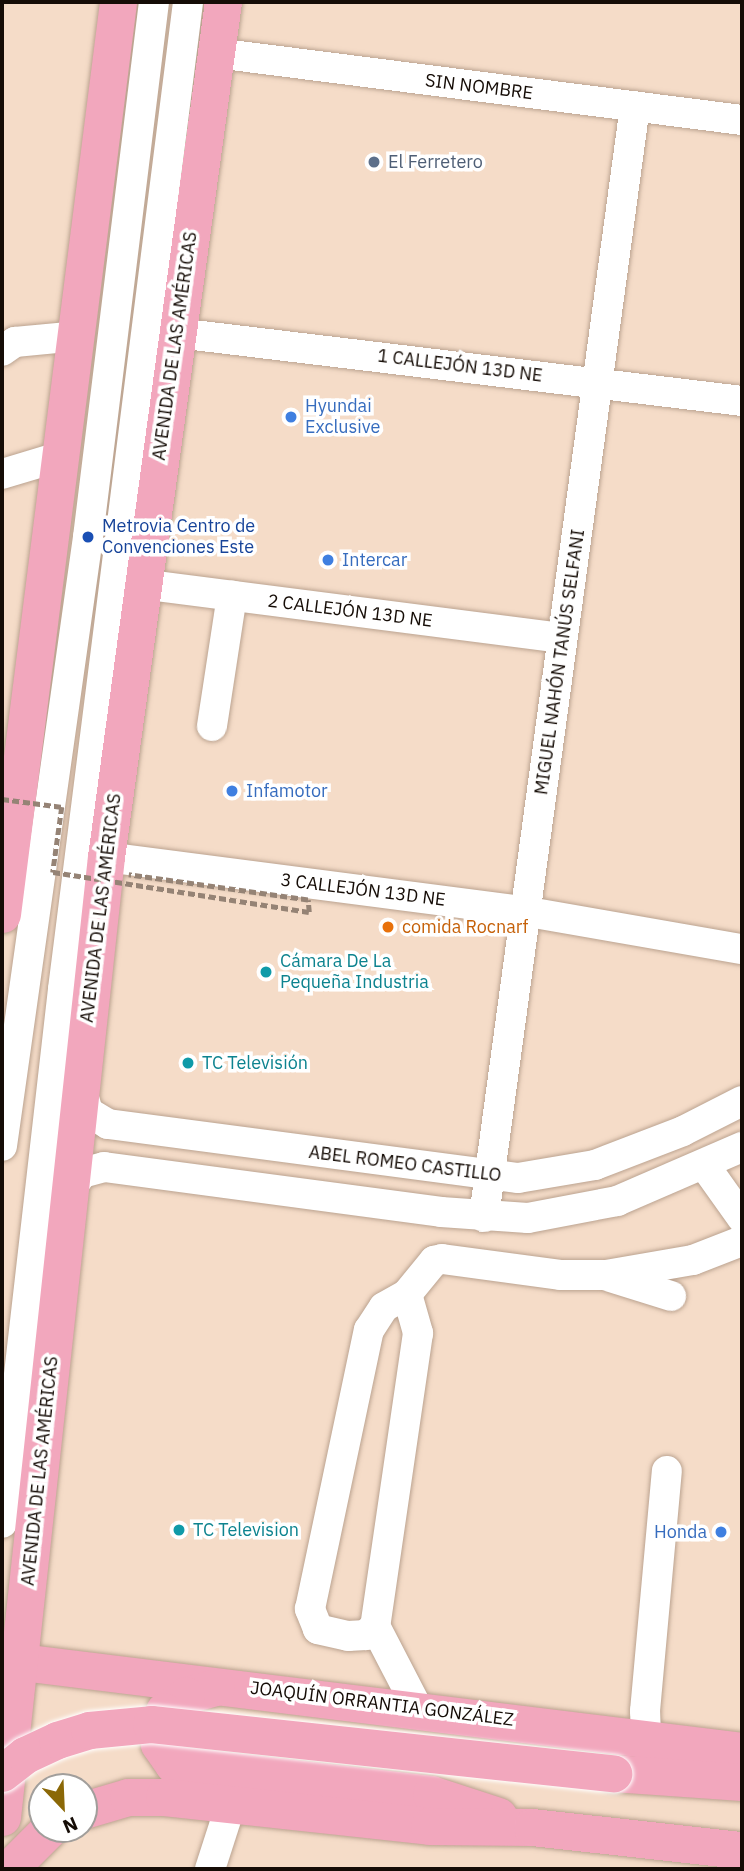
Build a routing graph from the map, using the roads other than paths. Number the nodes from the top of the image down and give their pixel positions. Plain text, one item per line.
1 (118, 2) edge
2 (154, 2) edge
3 (188, 2) edge
4 (223, 2) edge
5 (216, 53) junction
6 (635, 106) junction
7 (742, 120) edge
8 (177, 333) junction
9 (77, 336) junction
10 (2, 351) edge
11 (601, 383) junction
12 (742, 401) edge
13 (62, 456) junction
14 (2, 474) edge
15 (141, 584) junction
16 (232, 596) junction
17 (559, 638) junction
18 (212, 726) dead end
19 (118, 866) junction
20 (529, 912) junction
21 (2, 914) edge
22 (742, 948) edge
23 (80, 1084) junction
24 (742, 1101) edge
25 (2, 1146) edge
26 (742, 1147) edge
27 (705, 1166) junction
28 (489, 1177) junction
29 (66, 1194) junction
30 (484, 1217) junction
31 (742, 1218) edge
32 (742, 1241) edge
33 (606, 1275) junction
34 (407, 1294) junction
35 (671, 1297) dead end
36 (667, 1471) dead end
37 (2, 1523) edge
38 (375, 1626) junction
39 (12, 1656) edge
40 (228, 1685) junction
41 (418, 1709) junction
42 (646, 1737) junction
43 (742, 1751) edge
44 (2, 1773) edge
45 (742, 1782) edge
46 (231, 1804) junction
47 (98, 1806) edge
48 (2, 1816) edge
49 (532, 1827) junction
50 (36, 1843) edge
51 (742, 1850) edge
52 (9, 1869) edge
53 (210, 1869) edge

1 - 9 main road
2 - 25 street
3 - 37 street, AVENIDA DE LAS AMÉRICAS
4 - 5 main road, AVENIDA DE LAS AMÉRICAS
5 - 6 street, SIN NOMBRE
5 - 8 main road, AVENIDA DE LAS AMÉRICAS
6 - 7 street, SIN NOMBRE
6 - 11 street, MIGUEL NAHÓN TANÚS SELFANI
8 - 11 street, 1 CALLEJÓN 13D NE
8 - 15 main road, AVENIDA DE LAS AMÉRICAS
9 - 10 street
9 - 13 main road
11 - 12 street, 1 CALLEJÓN 13D NE
11 - 17 street, MIGUEL NAHÓN TANÚS SELFANI
13 - 14 street
13 - 21 main road
15 - 16 street, 2 CALLEJÓN 13D NE
15 - 19 main road, AVENIDA DE LAS AMÉRICAS
16 - 17 street, 2 CALLEJÓN 13D NE
16 - 18 street
17 - 20 street, MIGUEL NAHÓN TANÚS SELFANI
19 - 20 street, 3 CALLEJÓN 13D NE
19 - 23 main road, AVENIDA DE LAS AMÉRICAS
20 - 22 street, 3 CALLEJÓN 13D NE
20 - 28 street, MIGUEL NAHÓN TANÚS SELFANI
23 - 28 street, ABEL ROMEO CASTILLO
23 - 29 main road, AVENIDA DE LAS AMÉRICAS
24 - 28 street, ABEL ROMEO CASTILLO
26 - 27 street
27 - 30 street
27 - 31 street
28 - 30 street, MIGUEL NAHÓN TANÚS SELFANI
29 - 30 street
29 - 39 main road, AVENIDA DE LAS AMÉRICAS
32 - 33 street
33 - 34 street
33 - 35 street
34 - 38 street
34 - 38 street
36 - 42 street
38 - 41 street
39 - 40 main road, JOAQUÍN ORRANTIA GONZÁLEZ
39 - 48 main road, AVENIDA DE LAS AMÉRICAS
40 - 41 main road, JOAQUÍN ORRANTIA GONZÁLEZ
40 - 49 main road
41 - 42 main road, JOAQUÍN ORRANTIA GONZÁLEZ
42 - 43 main road, JOAQUÍN ORRANTIA GONZÁLEZ
44 - 45 main road, bridge
46 - 47 main road
46 - 49 main road
46 - 53 street
49 - 51 main road
50 - 52 main road

